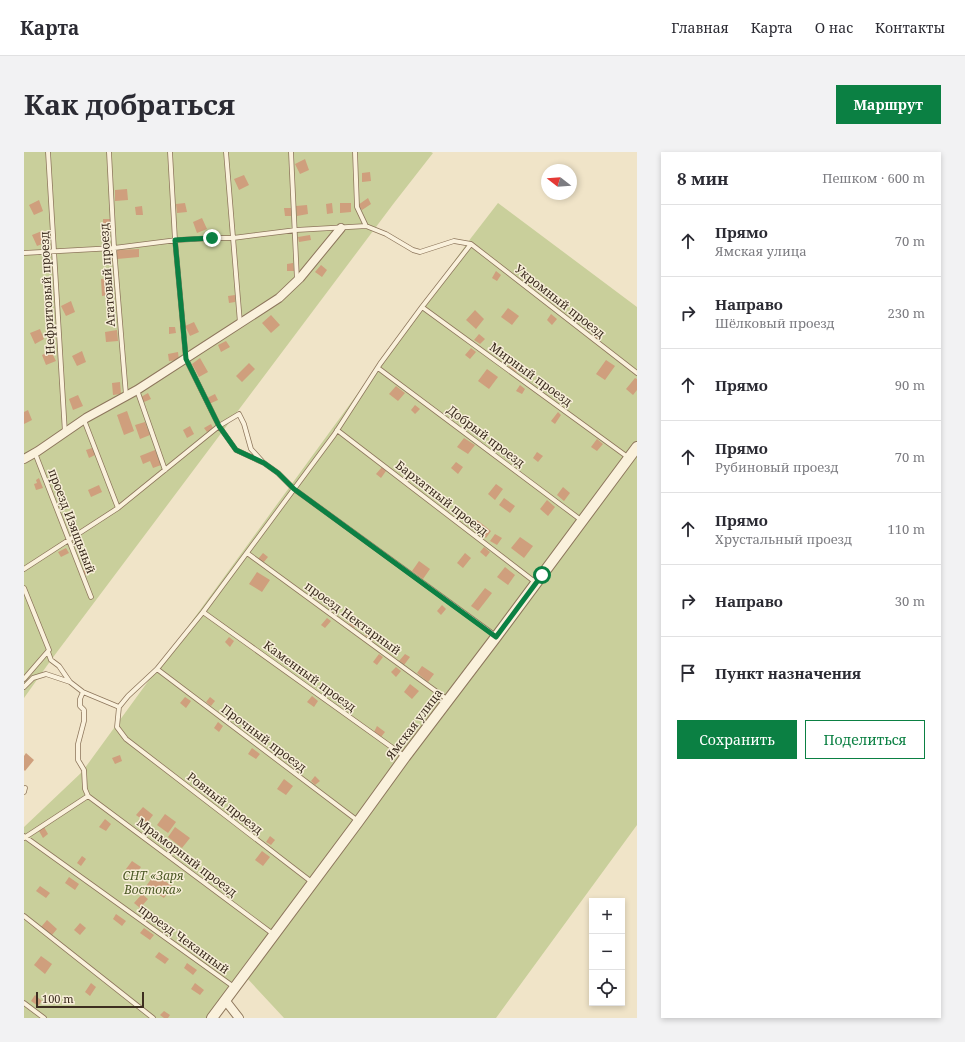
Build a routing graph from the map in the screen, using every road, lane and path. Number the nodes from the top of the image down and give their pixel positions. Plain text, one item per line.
1 (48, 152) edge
2 (109, 152) edge
3 (170, 152) edge
4 (226, 152) edge
5 (291, 152) edge
6 (355, 152) edge
7 (366, 226) junction
8 (341, 228) junction
9 (296, 230) junction
10 (233, 238) junction
11 (175, 240) junction
12 (471, 244) junction
13 (114, 248) junction
14 (54, 251) junction
15 (24, 253) edge
16 (297, 281) junction
17 (422, 307) junction
18 (240, 323) junction
19 (186, 359) junction
20 (378, 368) junction
21 (637, 374) edge
22 (137, 390) junction
23 (126, 395) junction
24 (84, 419) junction
25 (219, 426) junction
26 (337, 430) junction
27 (65, 433) junction
28 (637, 447) edge
29 (35, 453) junction
30 (629, 458) junction
31 (24, 459) edge
32 (264, 463) junction
33 (165, 470) junction
34 (294, 489) junction
35 (118, 508) junction
36 (582, 520) junction
37 (68, 540) junction
38 (247, 553) junction
39 (24, 569) edge
40 (536, 583) junction
41 (24, 588) edge
42 (91, 597) dead end
43 (203, 612) junction
44 (496, 637) junction
45 (48, 651) junction
46 (157, 669) junction
47 (24, 679) edge
48 (70, 682) junction
49 (24, 687) edge
50 (83, 692) junction
51 (448, 700) junction
52 (119, 707) junction
53 (405, 757) junction
54 (88, 796) junction
55 (358, 822) junction
56 (24, 837) edge
57 (313, 883) junction
58 (24, 916) edge
59 (274, 934) junction
60 (234, 988) junction
61 (225, 1000) junction
62 (24, 1003) edge
63 (44, 1018) edge
64 (153, 1018) edge
65 (212, 1018) edge
66 (239, 1018) edge

1 - 14 lane, Нефритовый проезд
2 - 13 lane, Агатовый проезд
3 - 11 lane
4 - 10 lane
5 - 9 lane
6 - 7 lane
7 - 8 lane
7 - 12 lane
8 - 9 lane
8 - 16 street
9 - 10 lane
9 - 16 lane
10 - 11 lane
10 - 18 lane
11 - 13 lane
11 - 19 lane
12 - 17 lane
12 - 21 lane, Укромный проезд
13 - 14 lane
13 - 23 lane, Агатовый проезд
14 - 15 lane
14 - 27 lane, Нефритовый проезд
16 - 18 street
17 - 20 lane
17 - 30 lane, Мирный проезд
18 - 19 street
19 - 22 street
19 - 25 lane
20 - 26 lane
20 - 36 lane, Добрый проезд
22 - 23 street
22 - 33 lane
23 - 24 street
24 - 27 street
24 - 35 lane
25 - 32 lane
25 - 32 lane
25 - 33 lane
26 - 34 lane
26 - 40 lane, Бархатный проезд
27 - 29 street
28 - 30 street, Ямская улица
29 - 31 street
29 - 37 lane, проезд Изящьный
30 - 36 street, Ямская улица
32 - 34 lane
33 - 35 lane
34 - 38 lane
34 - 44 lane
35 - 37 lane
36 - 40 street, Ямская улица
37 - 39 lane
37 - 42 lane, проезд Изящьный
38 - 43 lane
38 - 51 lane, проезд Нектарный
40 - 44 street, Ямская улица
41 - 45 lane
43 - 46 lane
43 - 53 lane, Каменный проезд
44 - 51 street, Ямская улица
45 - 47 lane
45 - 48 lane
46 - 52 lane
46 - 55 lane, Прочный проезд
48 - 49 lane
48 - 50 lane
50 - 52 lane
50 - 54 lane
51 - 53 street, Ямская улица
52 - 57 lane, Ровный проезд
53 - 55 street, Ямская улица
54 - 56 lane
54 - 59 lane, Мраморный проезд
55 - 57 street, Ямская улица
56 - 60 lane, проезд Чеканный
57 - 59 street, Ямская улица
58 - 64 lane
59 - 60 street, Ямская улица
60 - 61 street, Ямская улица
61 - 65 street, Ямская улица
61 - 66 street
62 - 63 lane

